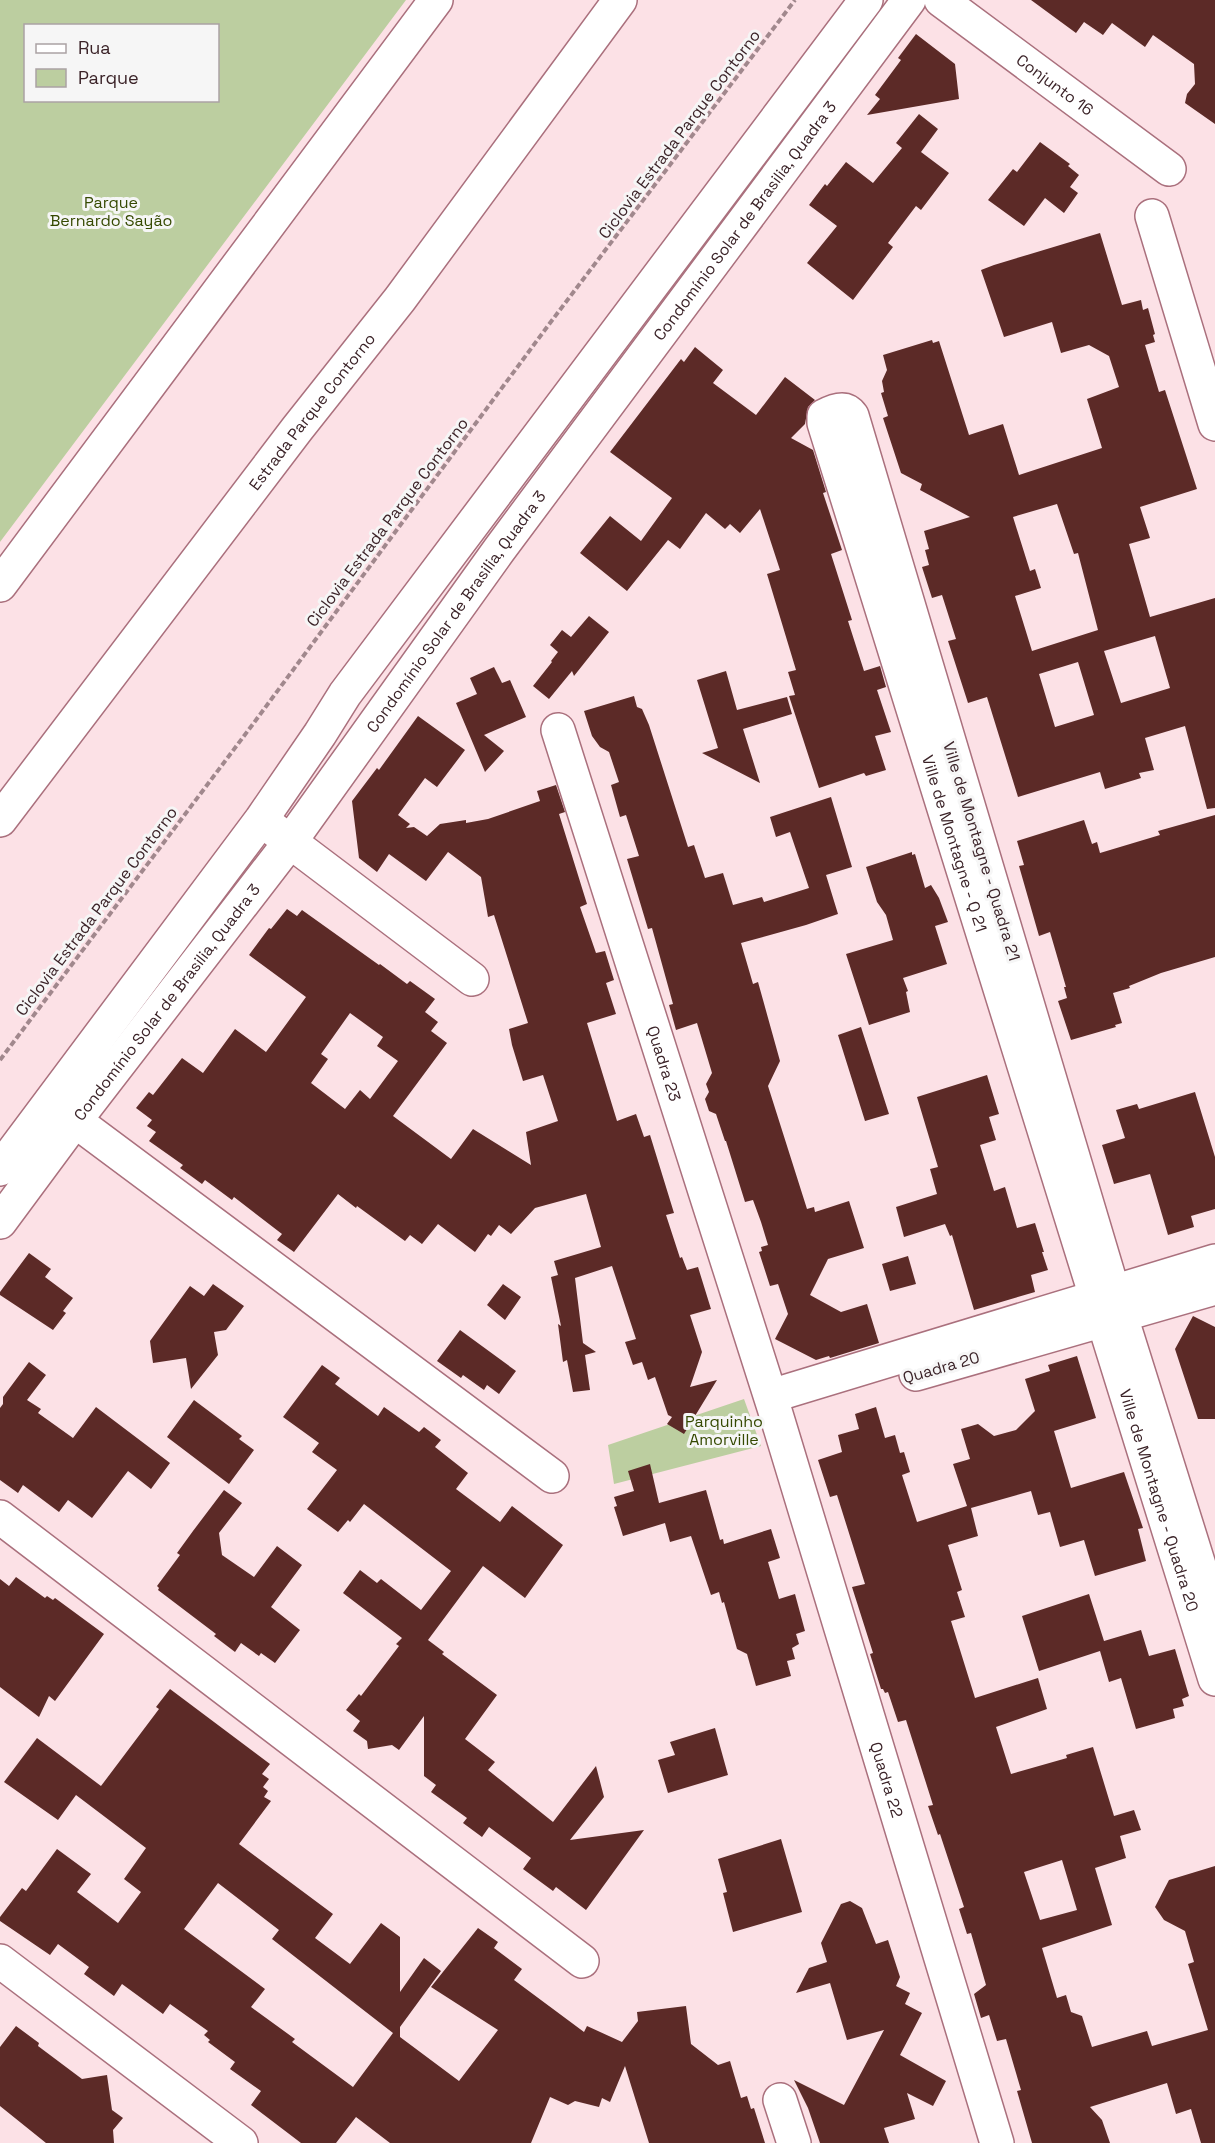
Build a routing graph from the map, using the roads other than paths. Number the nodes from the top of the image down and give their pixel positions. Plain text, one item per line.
1 (436, 0) edge
2 (620, 0) edge
3 (866, 0) edge
4 (909, 0) edge
5 (941, 0) edge
6 (1169, 169) dead end
7 (1152, 216) dead end
8 (849, 412) dead end
9 (549, 423) junction
10 (1215, 424) edge
11 (579, 443) junction
12 (0, 585) edge
13 (558, 730) dead end
14 (0, 820) edge
15 (261, 820) junction
16 (290, 842) junction
17 (472, 979) dead end
18 (62, 1112) junction
19 (0, 1169) edge
20 (0, 1222) edge
21 (1215, 1261) edge
22 (1215, 1288) edge
23 (1109, 1306) junction
24 (773, 1405) junction
25 (552, 1476) dead end
26 (0, 1517) edge
27 (1215, 1616) edge
28 (1215, 1679) edge
29 (582, 1961) dead end
30 (0, 1962) edge
31 (780, 2100) dead end
32 (241, 2143) edge
33 (794, 2143) edge
34 (997, 2143) edge

1 - 12 street
2 - 14 street, Estrada Parque Contorno
3 - 9 street, Condomínio Solar de Brasilia, Quadra 3
4 - 11 street, Condomínio Solar de Brasilia, Quadra 3
5 - 6 street, Conjunto 16
7 - 10 street
8 - 23 street, Ville de Montagne - Q 21
9 - 11 street
9 - 15 street, Condomínio Solar de Brasilia, Quadra 3
11 - 16 street, Condomínio Solar de Brasilia, Quadra 3
13 - 24 street, Quadra 23
15 - 16 street
15 - 18 street, Condomínio Solar de Brasilia, Quadra 3
16 - 17 street
16 - 18 street, Condomínio Solar de Brasilia, Quadra 3
18 - 19 street, Condomínio Solar de Brasilia, Quadra 3
18 - 20 street, Condomínio Solar de Brasilia, Quadra 3
18 - 25 street
21 - 23 street
22 - 23 street
23 - 24 street, Quadra 20
23 - 27 street, Ville de Montagne - Quadra 20
23 - 28 street, Ville de Montagne - Quadra 20
24 - 34 street, Quadra 22
26 - 29 street
30 - 32 street
31 - 33 street

